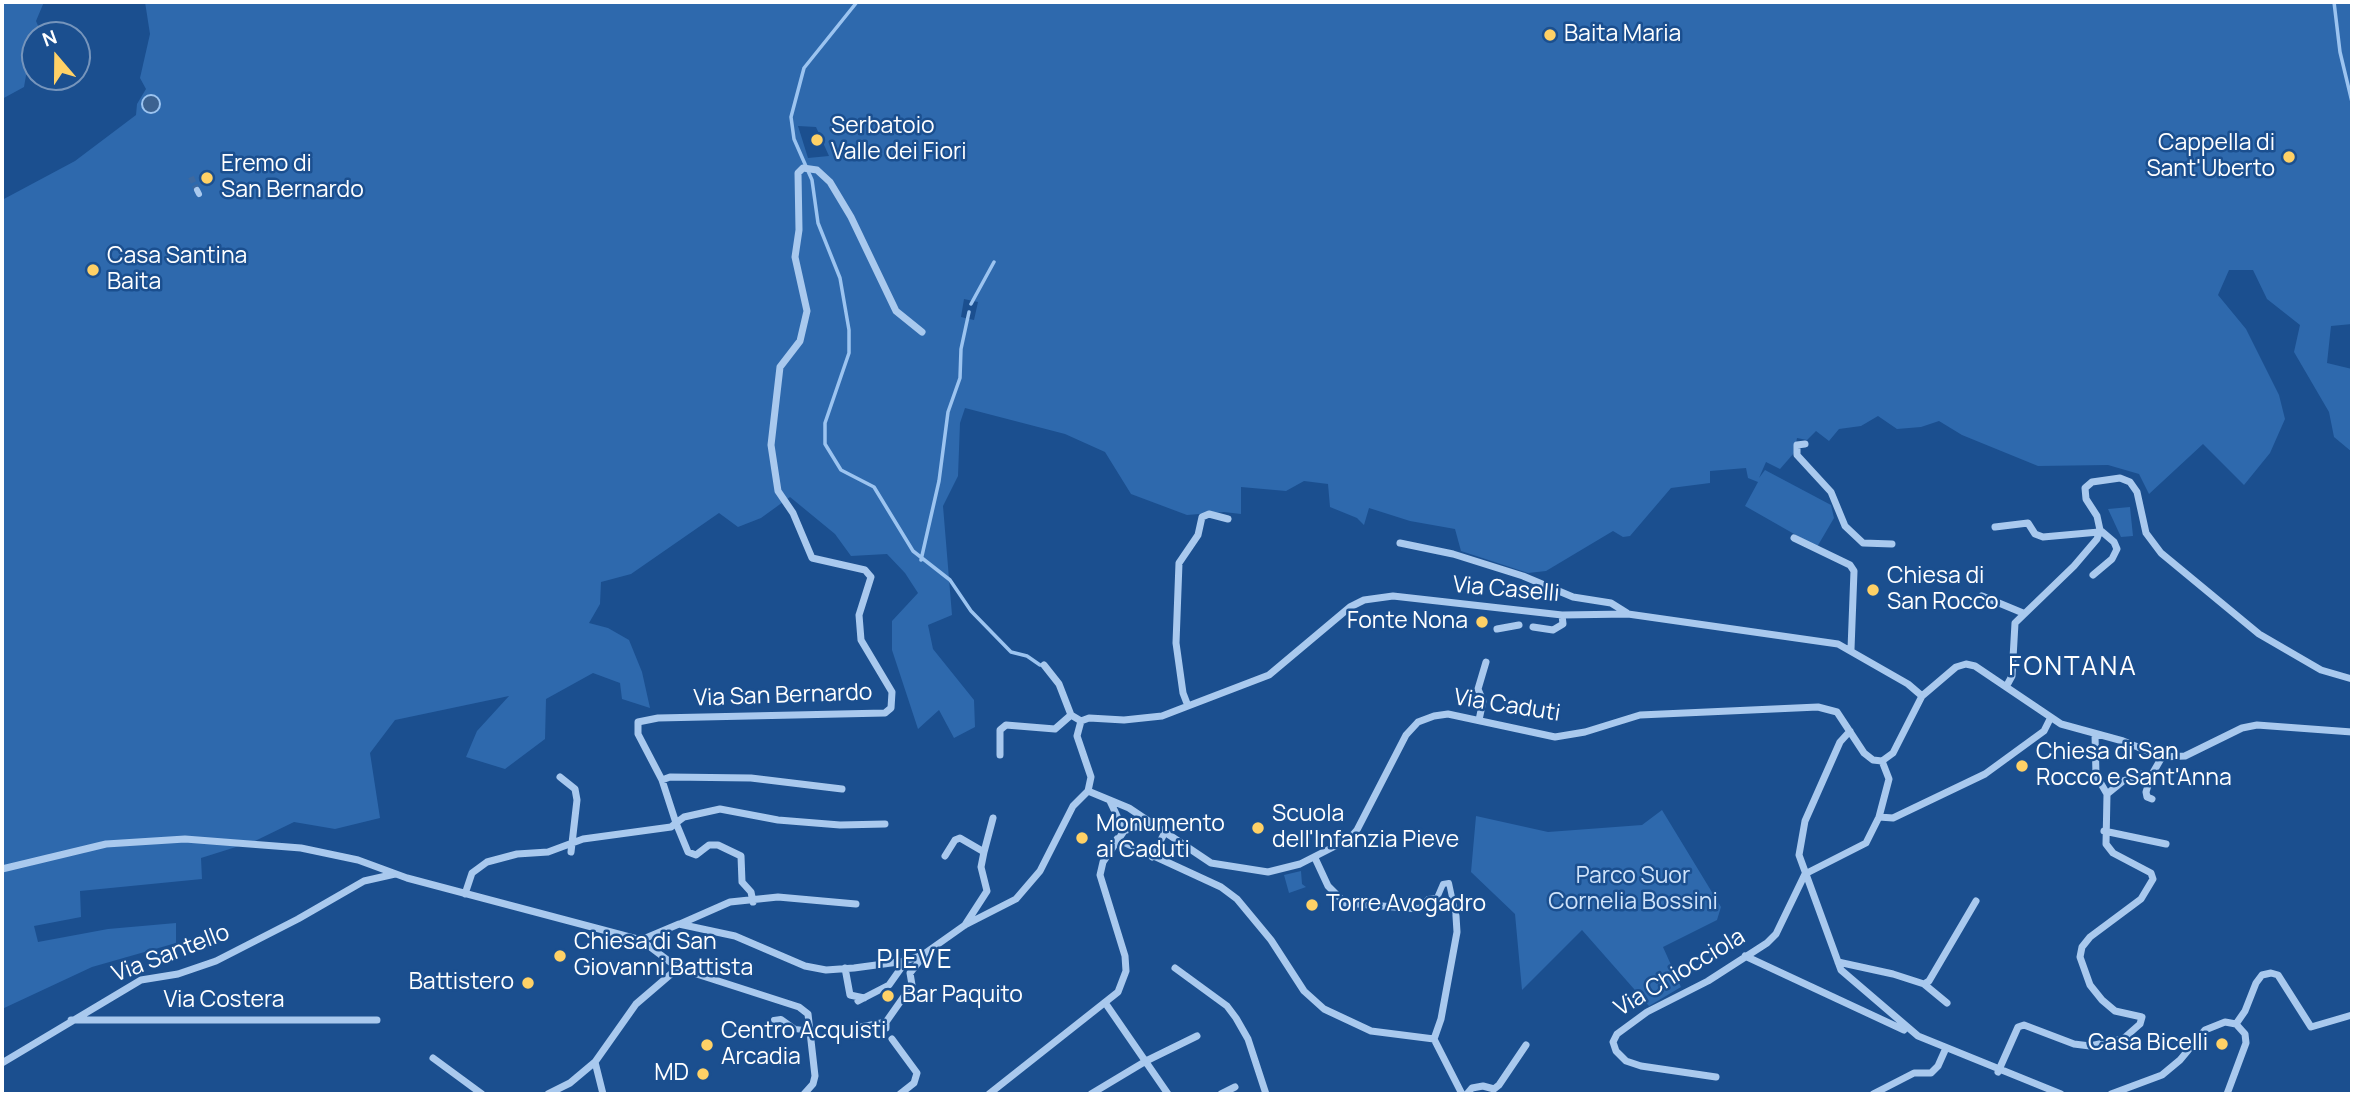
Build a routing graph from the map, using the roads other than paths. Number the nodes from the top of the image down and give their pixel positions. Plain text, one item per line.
1 (922, 332) dead end
2 (1805, 444) dead end
3 (1228, 519) dead end
4 (1995, 527) dead end
5 (2099, 531) junction
6 (1794, 538) dead end
7 (1400, 543) dead end
8 (1892, 544) dead end
9 (2093, 576) dead end
10 (1982, 596) dead end
11 (2023, 613) junction
12 (1628, 614) junction
13 (1562, 615) junction
14 (1519, 625) dead end
15 (1533, 627) dead end
16 (1497, 629) dead end
17 (1851, 649) junction
18 (1486, 662) dead end
19 (1044, 665) dead end
20 (2352, 679) edge
21 (2006, 687) junction
22 (1922, 696) junction
23 (1188, 706) junction
24 (1071, 715) junction
25 (2050, 719) junction
26 (1479, 720) junction
27 (1082, 721) junction
28 (1850, 731) junction
29 (2352, 732) edge
30 (2095, 735) junction
31 (1000, 755) dead end
32 (2162, 757) junction
33 (1882, 761) junction
34 (2151, 776) junction
35 (560, 777) dead end
36 (662, 780) junction
37 (842, 789) dead end
38 (1088, 791) junction
39 (2107, 794) junction
40 (2152, 799) dead end
41 (1109, 800) junction
42 (1879, 817) junction
43 (993, 818) dead end
44 (1151, 822) junction
45 (676, 823) junction
46 (885, 824) dead end
47 (1124, 831) junction
48 (2104, 831) junction
49 (1165, 832) junction
50 (1117, 839) junction
51 (2166, 844) dead end
52 (572, 848) junction
53 (984, 852) junction
54 (945, 856) dead end
55 (1152, 857) junction
56 (1315, 858) junction
57 (2, 869) edge
58 (396, 874) junction
59 (1805, 874) junction
60 (465, 894) junction
61 (1976, 901) dead end
62 (753, 902) junction
63 (856, 904) dead end
64 (1419, 909) joint
65 (1456, 916) joint
66 (679, 924) junction
67 (965, 925) junction
68 (641, 940) junction
69 (924, 954) junction
70 (1745, 956) junction
71 (906, 961) junction
72 (1838, 962) junction
73 (678, 968) junction
74 (845, 968) junction
75 (1175, 968) dead end
76 (1924, 984) junction
77 (868, 998) junction
78 (858, 1001) dead end
79 (1106, 1003) junction
80 (1947, 1003) dead end
81 (2352, 1015) edge
82 (70, 1020) junction
83 (377, 1020) dead end
84 (774, 1020) dead end
85 (2236, 1024) junction
86 (861, 1027) dead end
87 (812, 1031) junction
88 (1911, 1032) junction
89 (1197, 1036) dead end
90 (892, 1039) dead end
91 (1434, 1039) junction
92 (1526, 1045) dead end
93 (1945, 1048) junction
94 (433, 1058) dead end
95 (1146, 1061) junction
96 (595, 1062) junction
97 (2, 1063) edge
98 (1998, 1072) junction
99 (1716, 1077) dead end
100 (1235, 1087) dead end
101 (1463, 1092) edge
102 (1878, 1093) edge
103 (482, 1094) edge
104 (548, 1094) edge
105 (603, 1094) edge
106 (804, 1094) edge
107 (900, 1094) edge
108 (989, 1094) edge
109 (1091, 1094) edge
110 (1168, 1094) edge
111 (1222, 1094) edge
112 (1266, 1094) edge
113 (2061, 1094) edge
114 (2111, 1094) edge
115 (2227, 1094) edge

1 - 36 street, Via San Bernardo
2 - 8 street
3 - 23 street
4 - 5 street
5 - 9 street
5 - 11 street
5 - 20 street
6 - 17 street
7 - 12 street
10 - 11 street
11 - 21 street
12 - 13 street, Via Caselli
12 - 17 street, Via Caselli
13 - 15 street
13 - 23 street, Via Caselli
14 - 16 street
17 - 22 street, Via Caselli
18 - 26 street
19 - 24 street
21 - 22 street
21 - 25 street
22 - 33 street
23 - 27 street, Via Caselli
24 - 27 street
24 - 31 street
25 - 30 street
25 - 42 street
26 - 28 street, Via Caduti
26 - 56 street, Via Caduti
27 - 38 street
28 - 33 street, Via Caduti
28 - 59 street
29 - 32 street
30 - 32 street
30 - 39 street
32 - 34 street
33 - 42 street
34 - 39 street
34 - 40 street
35 - 52 street
36 - 37 street
36 - 45 street, Via San Bernardo
38 - 41 street, Via Caduti
38 - 67 street
39 - 48 street
41 - 44 street, Via Caduti
41 - 47 street
42 - 59 street
43 - 53 street
44 - 47 street
44 - 49 street, Via Caduti
45 - 46 street
45 - 52 street
45 - 62 street, Via San Bernardo
47 - 50 street
48 - 51 street
48 - 98 street
49 - 55 street
49 - 56 street, Via Caduti
50 - 55 street
50 - 79 street
52 - 60 street
53 - 54 street
53 - 67 street
55 - 91 street
56 - 64 street
57 - 58 street
58 - 60 street
58 - 82 street, Via Santello
59 - 70 street, Via Chiocciola
59 - 72 street
60 - 68 street
61 - 76 street
62 - 63 street
62 - 66 street
64 - 65 street
65 - 91 street
66 - 68 street
66 - 74 street
67 - 69 street
68 - 73 street
69 - 71 street
69 - 86 street
70 - 88 street
70 - 99 street, Via Chiocciola
71 - 74 street
71 - 77 street
72 - 76 street
72 - 88 street
73 - 87 street
73 - 96 street
74 - 77 street
75 - 112 street
76 - 80 street
77 - 78 street
79 - 95 street
79 - 108 street
81 - 85 street
82 - 83 street, Via Costera
82 - 97 street, Via Santello
84 - 87 street
85 - 114 street
85 - 115 street
87 - 106 street
88 - 93 street
89 - 95 street
90 - 107 street
91 - 101 street
92 - 101 street
93 - 98 street
93 - 102 street
94 - 103 street
95 - 109 street
95 - 110 street
96 - 104 street
96 - 105 street
98 - 113 street
100 - 111 street

